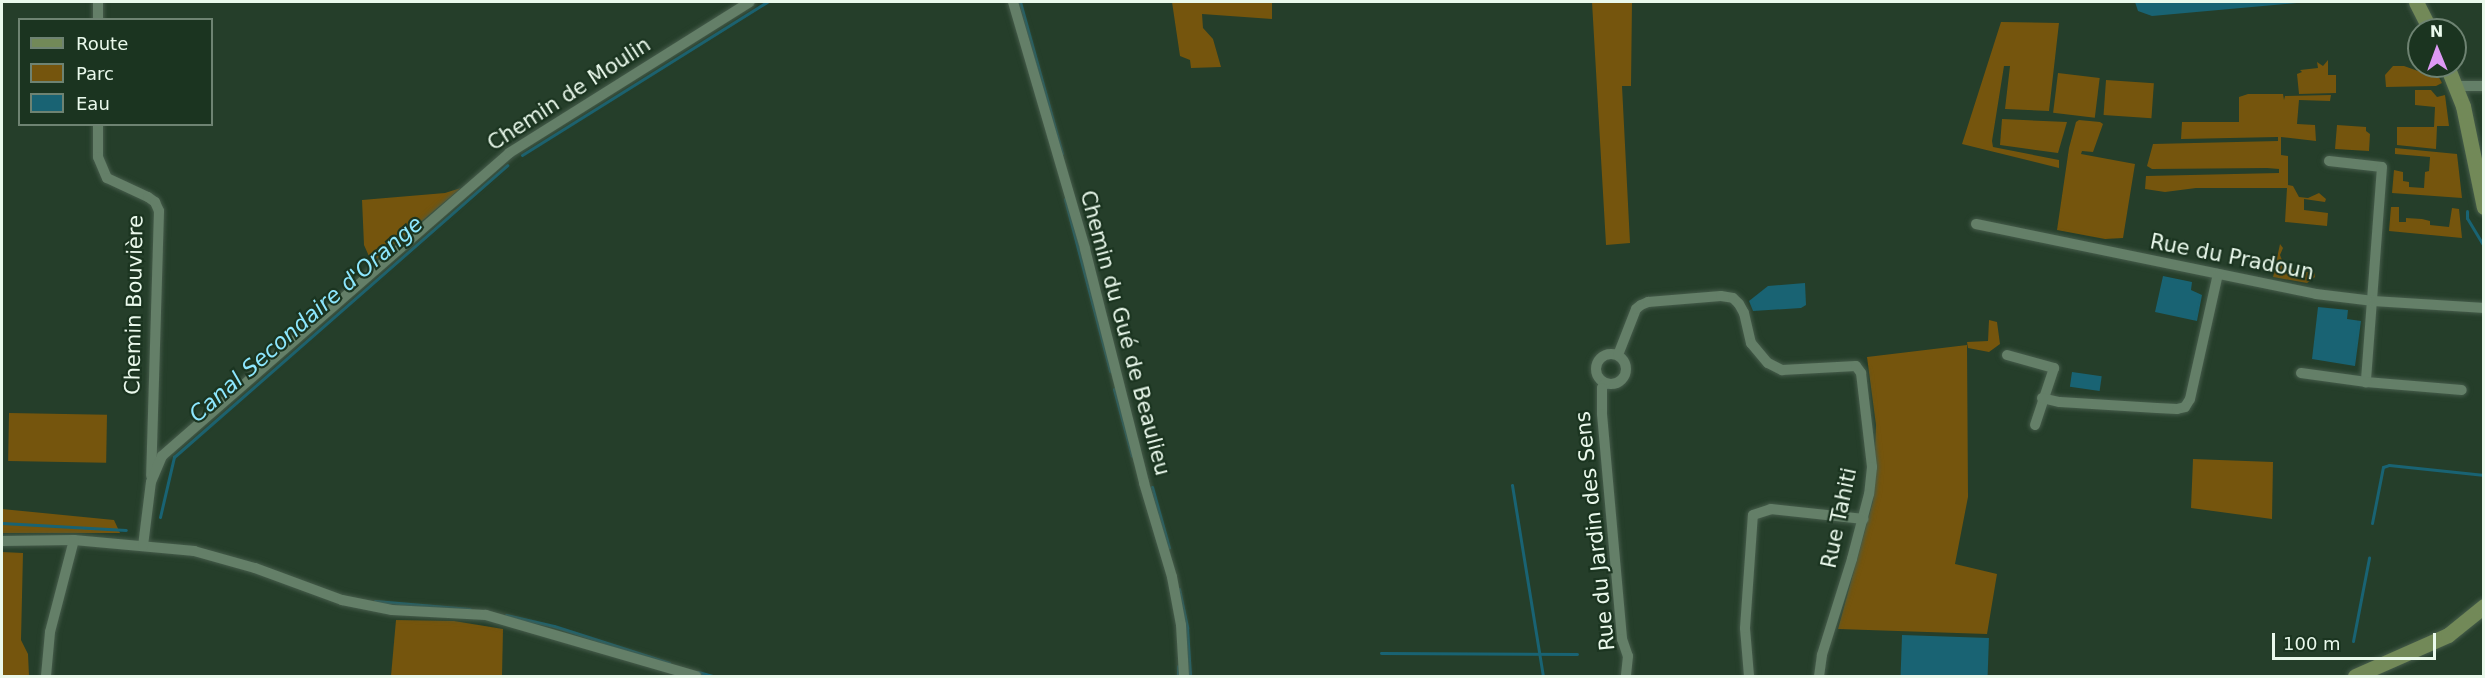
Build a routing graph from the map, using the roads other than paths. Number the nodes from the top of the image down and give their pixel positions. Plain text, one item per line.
1 (98, 2) edge
2 (750, 2) edge
3 (1014, 2) edge
4 (2416, 2) edge
5 (98, 18) edge
6 (2424, 18) edge
7 (2452, 78) edge
8 (2456, 86) junction
9 (2484, 86) edge
10 (98, 126) edge
11 (2330, 161) dead end
12 (2484, 207) edge
13 (1976, 224) dead end
14 (2218, 274) junction
15 (2374, 301) junction
16 (2484, 308) edge
17 (1618, 355) junction
18 (2007, 355) dead end
19 (2301, 373) dead end
20 (2366, 382) junction
21 (1605, 383) junction
22 (2462, 390) dead end
23 (2042, 398) junction
24 (2035, 425) dead end
25 (151, 482) junction
26 (1863, 519) junction
27 (74, 540) junction
28 (2, 541) edge
29 (143, 546) junction
30 (2484, 606) edge
31 (46, 676) edge
32 (696, 676) edge
33 (1184, 676) edge
34 (1626, 676) edge
35 (1749, 676) edge
36 (1819, 676) edge
37 (2355, 676) edge

1 - 5 street
2 - 25 street, Chemin de Moulin
3 - 33 street, Chemin du Gué de Beaulieu
4 - 6 street
7 - 8 street
8 - 9 street
8 - 12 street
10 - 25 street, Chemin Bouvière
11 - 15 street
13 - 14 street, Rue du Pradoun
14 - 15 street, Rue du Pradoun
14 - 23 street
15 - 16 street, Rue du Pradoun
15 - 20 street
17 - 21 street, Rue du Jardin des Sens
17 - 21 street, Rue du Jardin des Sens
17 - 26 street, Rue Tahiti
18 - 23 street
19 - 20 street
20 - 22 street
21 - 34 street, Rue du Jardin des Sens
23 - 24 street
25 - 29 street, Chemin de Moulin
26 - 35 street
26 - 36 street, Rue Tahiti
27 - 28 street
27 - 29 street
27 - 31 street
29 - 32 street
30 - 37 street

